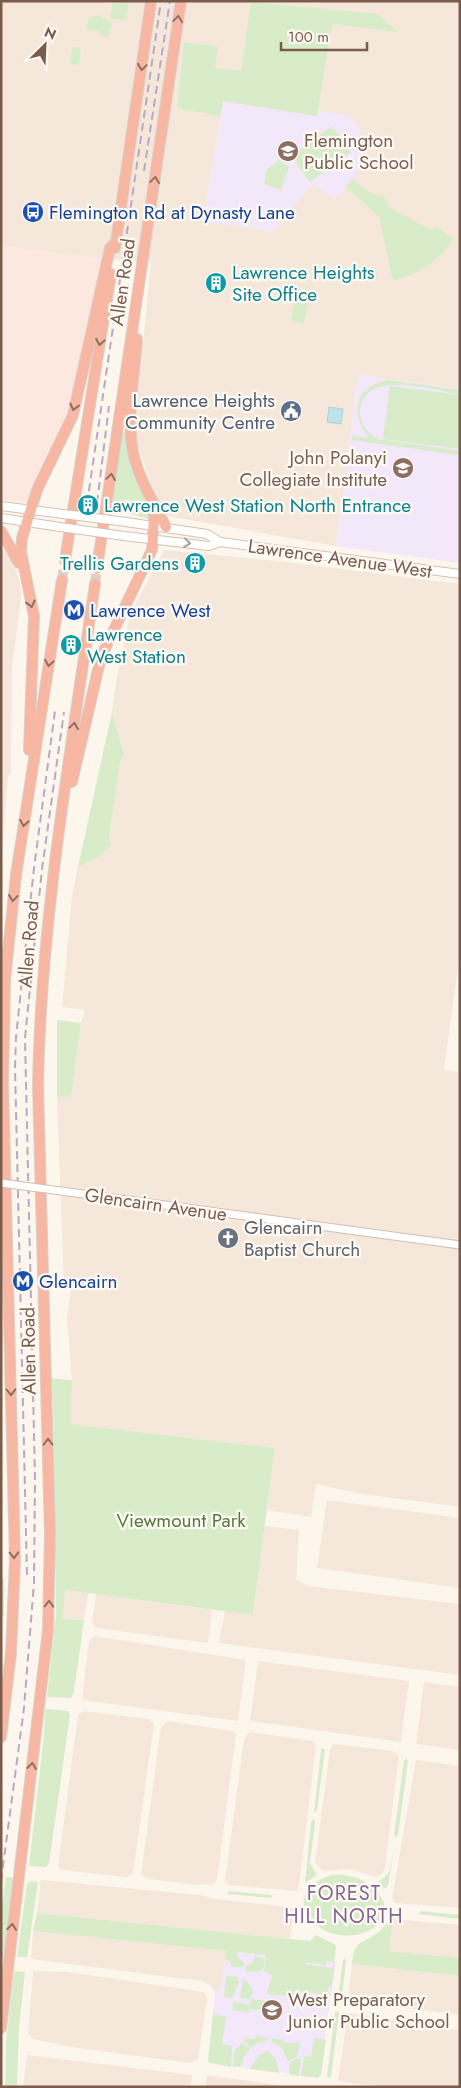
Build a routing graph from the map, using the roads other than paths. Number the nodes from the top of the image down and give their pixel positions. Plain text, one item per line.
1 (151, 1) edge
2 (181, 1) edge
3 (116, 242) junction
4 (145, 246) junction
5 (152, 500) junction
6 (1, 506) edge
7 (33, 510) junction
8 (1, 518) edge
9 (28, 522) junction
10 (153, 526) junction
11 (166, 527) junction
12 (1, 531) edge
13 (152, 540) junction
14 (220, 542) junction
15 (65, 560) tunnel mouth
16 (97, 568) tunnel mouth
17 (460, 574) edge
18 (25, 578) junction
19 (62, 580) tunnel mouth
20 (95, 584) tunnel mouth
21 (28, 795) junction
22 (54, 861) junction
23 (1, 1183) edge
24 (460, 1245) edge
25 (1, 1737) edge
26 (1, 2028) edge

1 -> 3 highway, Allen Road
4 -> 2 highway, Allen Road
3 -> 7 highway
3 -> 15 highway, Allen Road
4 - 5 highway
16 -> 4 highway, Allen Road
5 - 10 highway
5 - 11 highway
6 - 7 main road, Lawrence Avenue West
7 - 9 highway
7 - 10 main road, Lawrence Avenue West, bridge
8 - 9 main road, Lawrence Avenue West
9 - 13 main road, Lawrence Avenue West, bridge
9 - 18 highway
10 - 11 main road, Lawrence Avenue West
10 - 13 highway
11 - 14 main road, Lawrence Avenue West
12 - 18 highway
13 -> 14 main road, Lawrence Avenue West
13 - 22 highway
14 - 17 main road, Lawrence Avenue West
18 -> 21 highway
19 -> 21 highway, Allen Road
22 -> 20 highway, Allen Road
21 -> 25 highway, Allen Road
26 -> 22 highway, Allen Road
23 - 24 street, Glencairn Avenue, bridge

